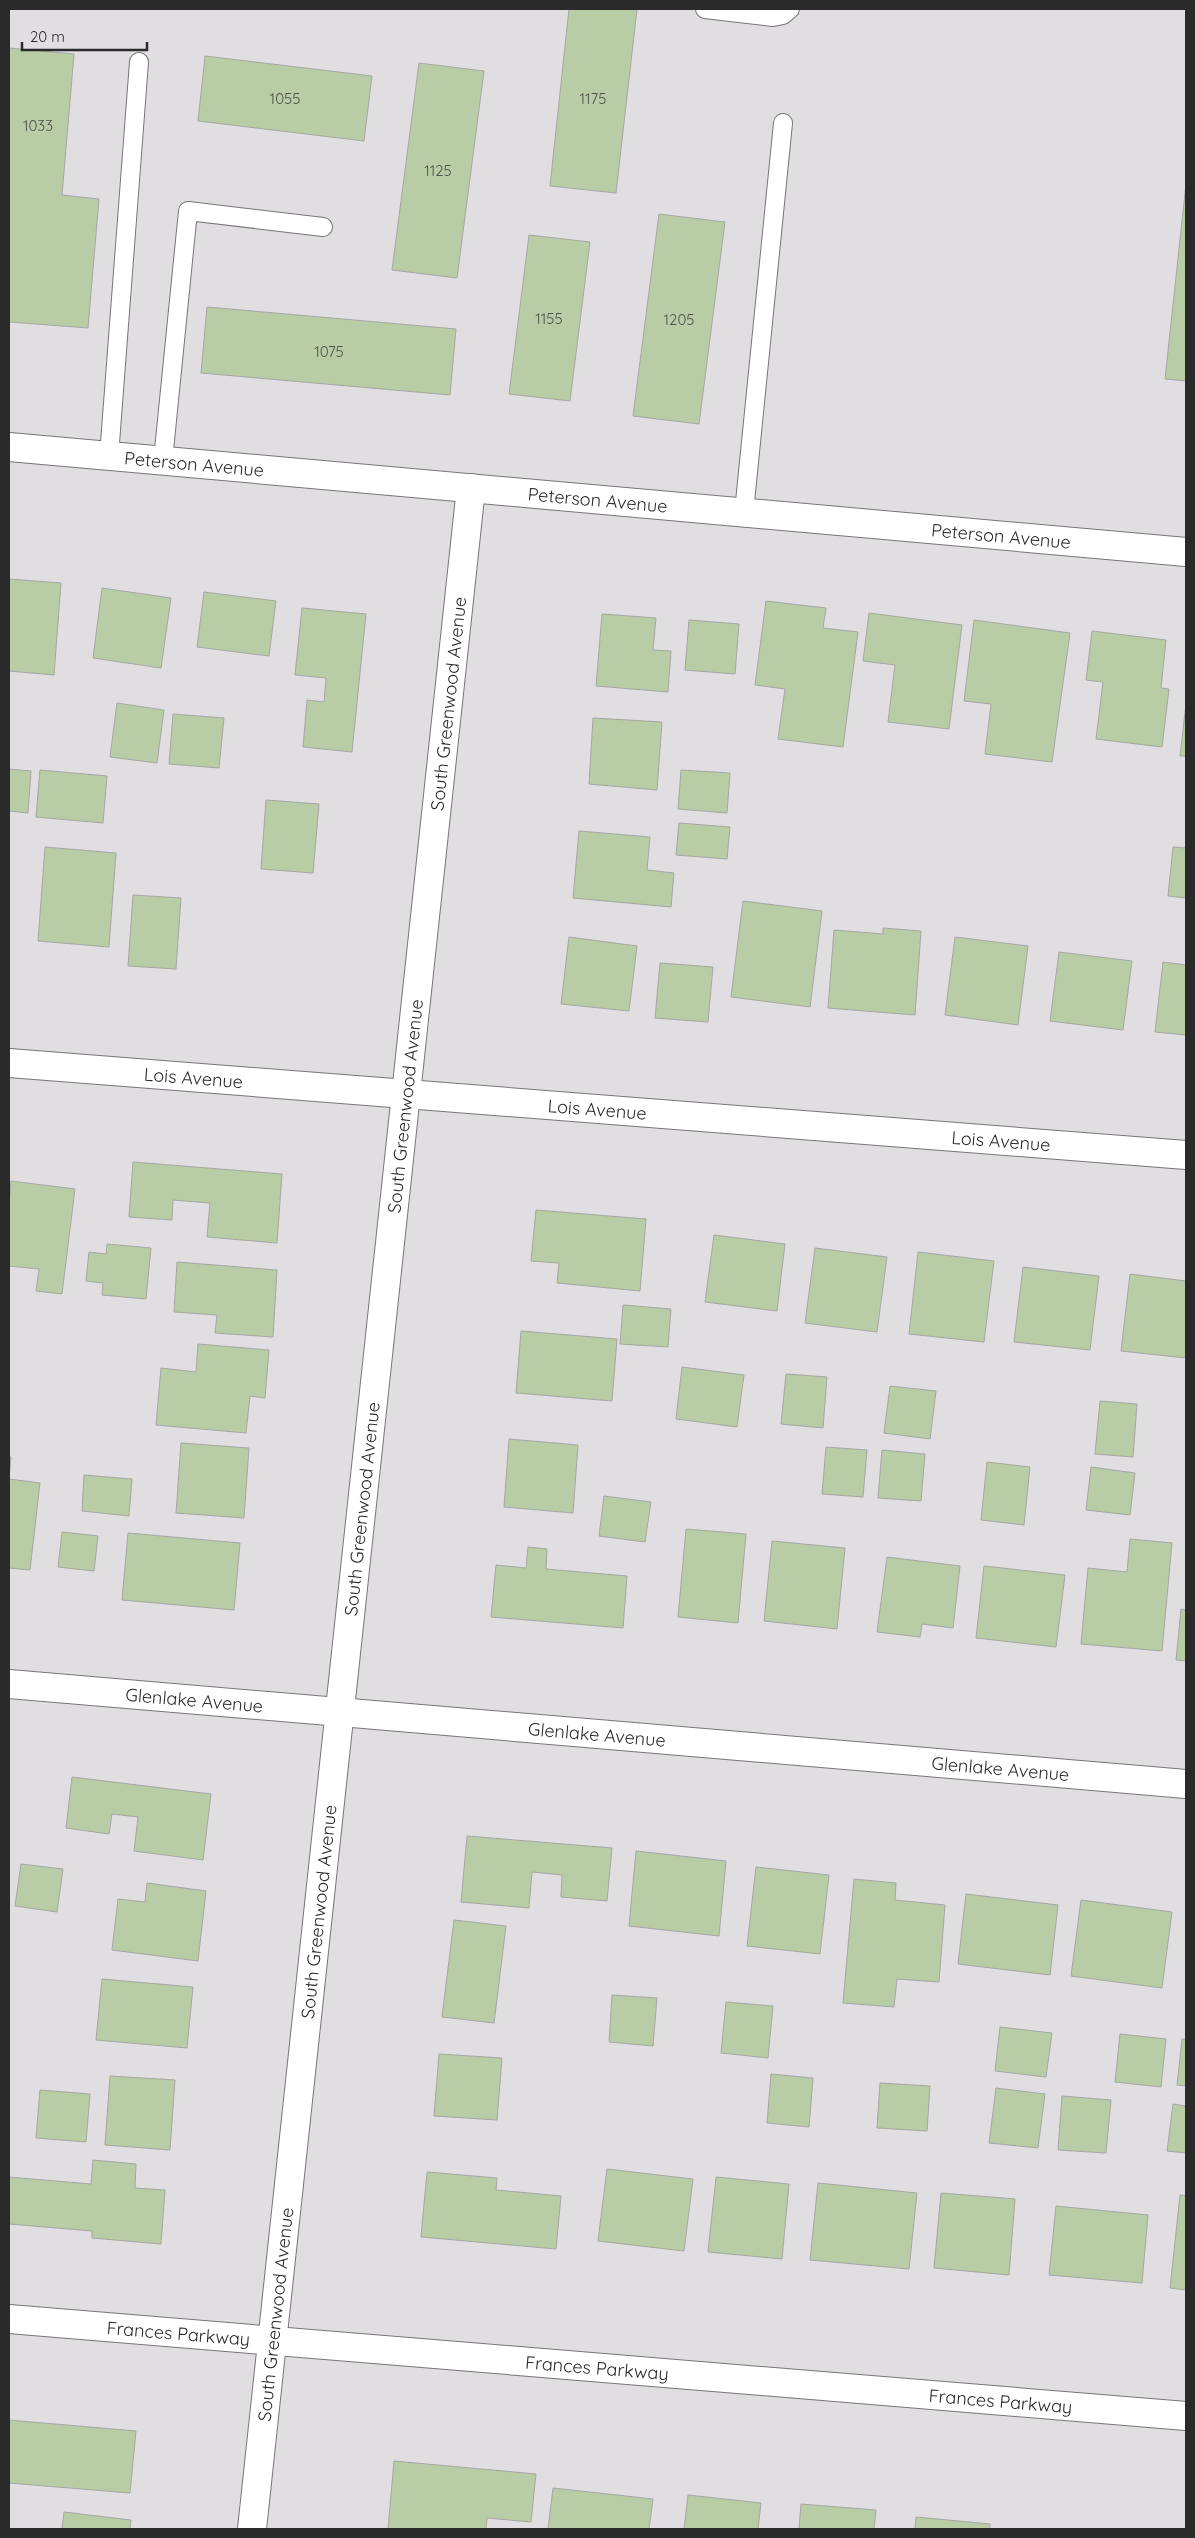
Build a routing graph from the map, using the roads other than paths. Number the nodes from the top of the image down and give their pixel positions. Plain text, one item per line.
1 (706, 9) edge
2 (790, 9) edge
3 (139, 62) dead end
4 (783, 123) dead end
5 (323, 227) dead end
6 (9, 447) edge
7 (109, 456) junction
8 (164, 460) junction
9 (471, 488) junction
10 (744, 512) junction
11 (1186, 552) edge
12 (9, 1064) edge
13 (406, 1094) junction
14 (1186, 1155) edge
15 (9, 1684) edge
16 (340, 1712) junction
17 (1186, 1784) edge
18 (9, 2318) edge
19 (272, 2340) junction
20 (1186, 2416) edge
21 (252, 2529) edge

1 - 2 lane
3 - 7 lane
4 - 10 lane
5 - 8 lane
6 - 7 street, Peterson Avenue
7 - 8 street, Peterson Avenue
8 - 9 street, Peterson Avenue
9 - 10 street, Peterson Avenue
9 - 13 street, South Greenwood Avenue
10 - 11 street, Peterson Avenue
12 - 13 street, Lois Avenue
13 - 14 street, Lois Avenue
13 - 16 street, South Greenwood Avenue
15 - 16 street, Glenlake Avenue
16 - 17 street, Glenlake Avenue
16 - 19 street, South Greenwood Avenue
18 - 19 street, Frances Parkway
19 - 20 street, Frances Parkway
19 - 21 street, South Greenwood Avenue

